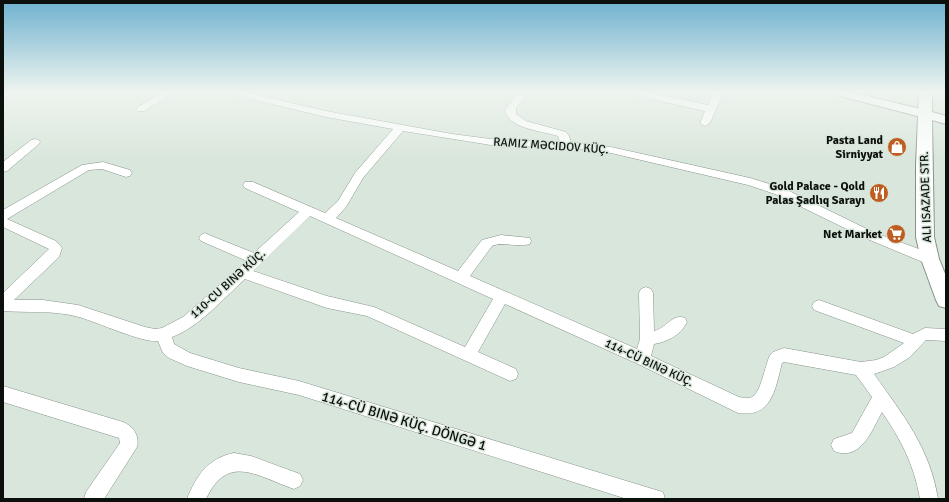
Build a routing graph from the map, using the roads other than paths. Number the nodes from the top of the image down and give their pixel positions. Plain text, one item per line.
1 (331, 114) edge
2 (510, 114) edge
3 (708, 114) edge
4 (925, 114) edge
5 (926, 114) edge
6 (946, 120) edge
7 (705, 123) dead end
8 (400, 128) junction
9 (35, 142) dead end
10 (566, 146) junction
11 (3, 168) edge
12 (126, 173) dead end
13 (249, 185) dead end
14 (308, 211) junction
15 (3, 216) edge
16 (328, 219) junction
17 (3, 222) edge
18 (205, 238) dead end
19 (525, 241) dead end
20 (256, 259) junction
21 (930, 259) junction
22 (243, 273) junction
23 (461, 278) junction
24 (646, 293) dead end
25 (502, 297) junction
26 (946, 300) edge
27 (3, 304) edge
28 (819, 306) dead end
29 (680, 322) dead end
30 (163, 334) junction
31 (946, 335) edge
32 (647, 339) junction
33 (915, 341) junction
34 (468, 355) junction
35 (643, 359) junction
36 (861, 369) junction
37 (510, 374) dead end
38 (3, 394) edge
39 (880, 398) junction
40 (840, 445) dead end
41 (294, 480) dead end
42 (93, 499) edge
43 (196, 499) edge
44 (656, 499) edge
45 (929, 499) edge

1 - 8 street, RAMIZ MƏCIDOV KÜÇ.
2 - 10 street
3 - 7 street
4 - 21 main road, ALI ISAZADE STR.
5 - 6 main road
8 - 10 street, RAMIZ MƏCIDOV KÜÇ.
8 - 16 street
9 - 11 street
10 - 21 street, RAMIZ MƏCIDOV KÜÇ.
12 - 15 street
13 - 14 street
14 - 16 street
14 - 20 street, 110-CU BINƏ KÜÇ.
16 - 23 street, 114-CÜ BINƏ KÜÇ.
17 - 27 street, 110-CU BINƏ KÜÇ.
18 - 20 street
19 - 23 street
20 - 22 street, 110-CU BINƏ KÜÇ.
21 - 26 main road, ALI ISAZADE STR.
22 - 30 street, 110-CU BINƏ KÜÇ.
22 - 34 street
23 - 25 street, 114-CÜ BINƏ KÜÇ.
24 - 32 street
25 - 34 street
25 - 35 street, 114-CÜ BINƏ KÜÇ.
27 - 30 street, 110-CU BINƏ KÜÇ.
28 - 33 street
29 - 32 street
30 - 44 street, 114-CÜ BINƏ KÜÇ. DÖNGƏ 1
31 - 33 street, 114-CÜ BINƏ KÜÇ.
32 - 35 street
33 - 36 street, 114-CÜ BINƏ KÜÇ.
34 - 37 street
35 - 36 street, 114-CÜ BINƏ KÜÇ.
36 - 39 street
38 - 42 street
39 - 40 street
39 - 45 street
41 - 43 street

